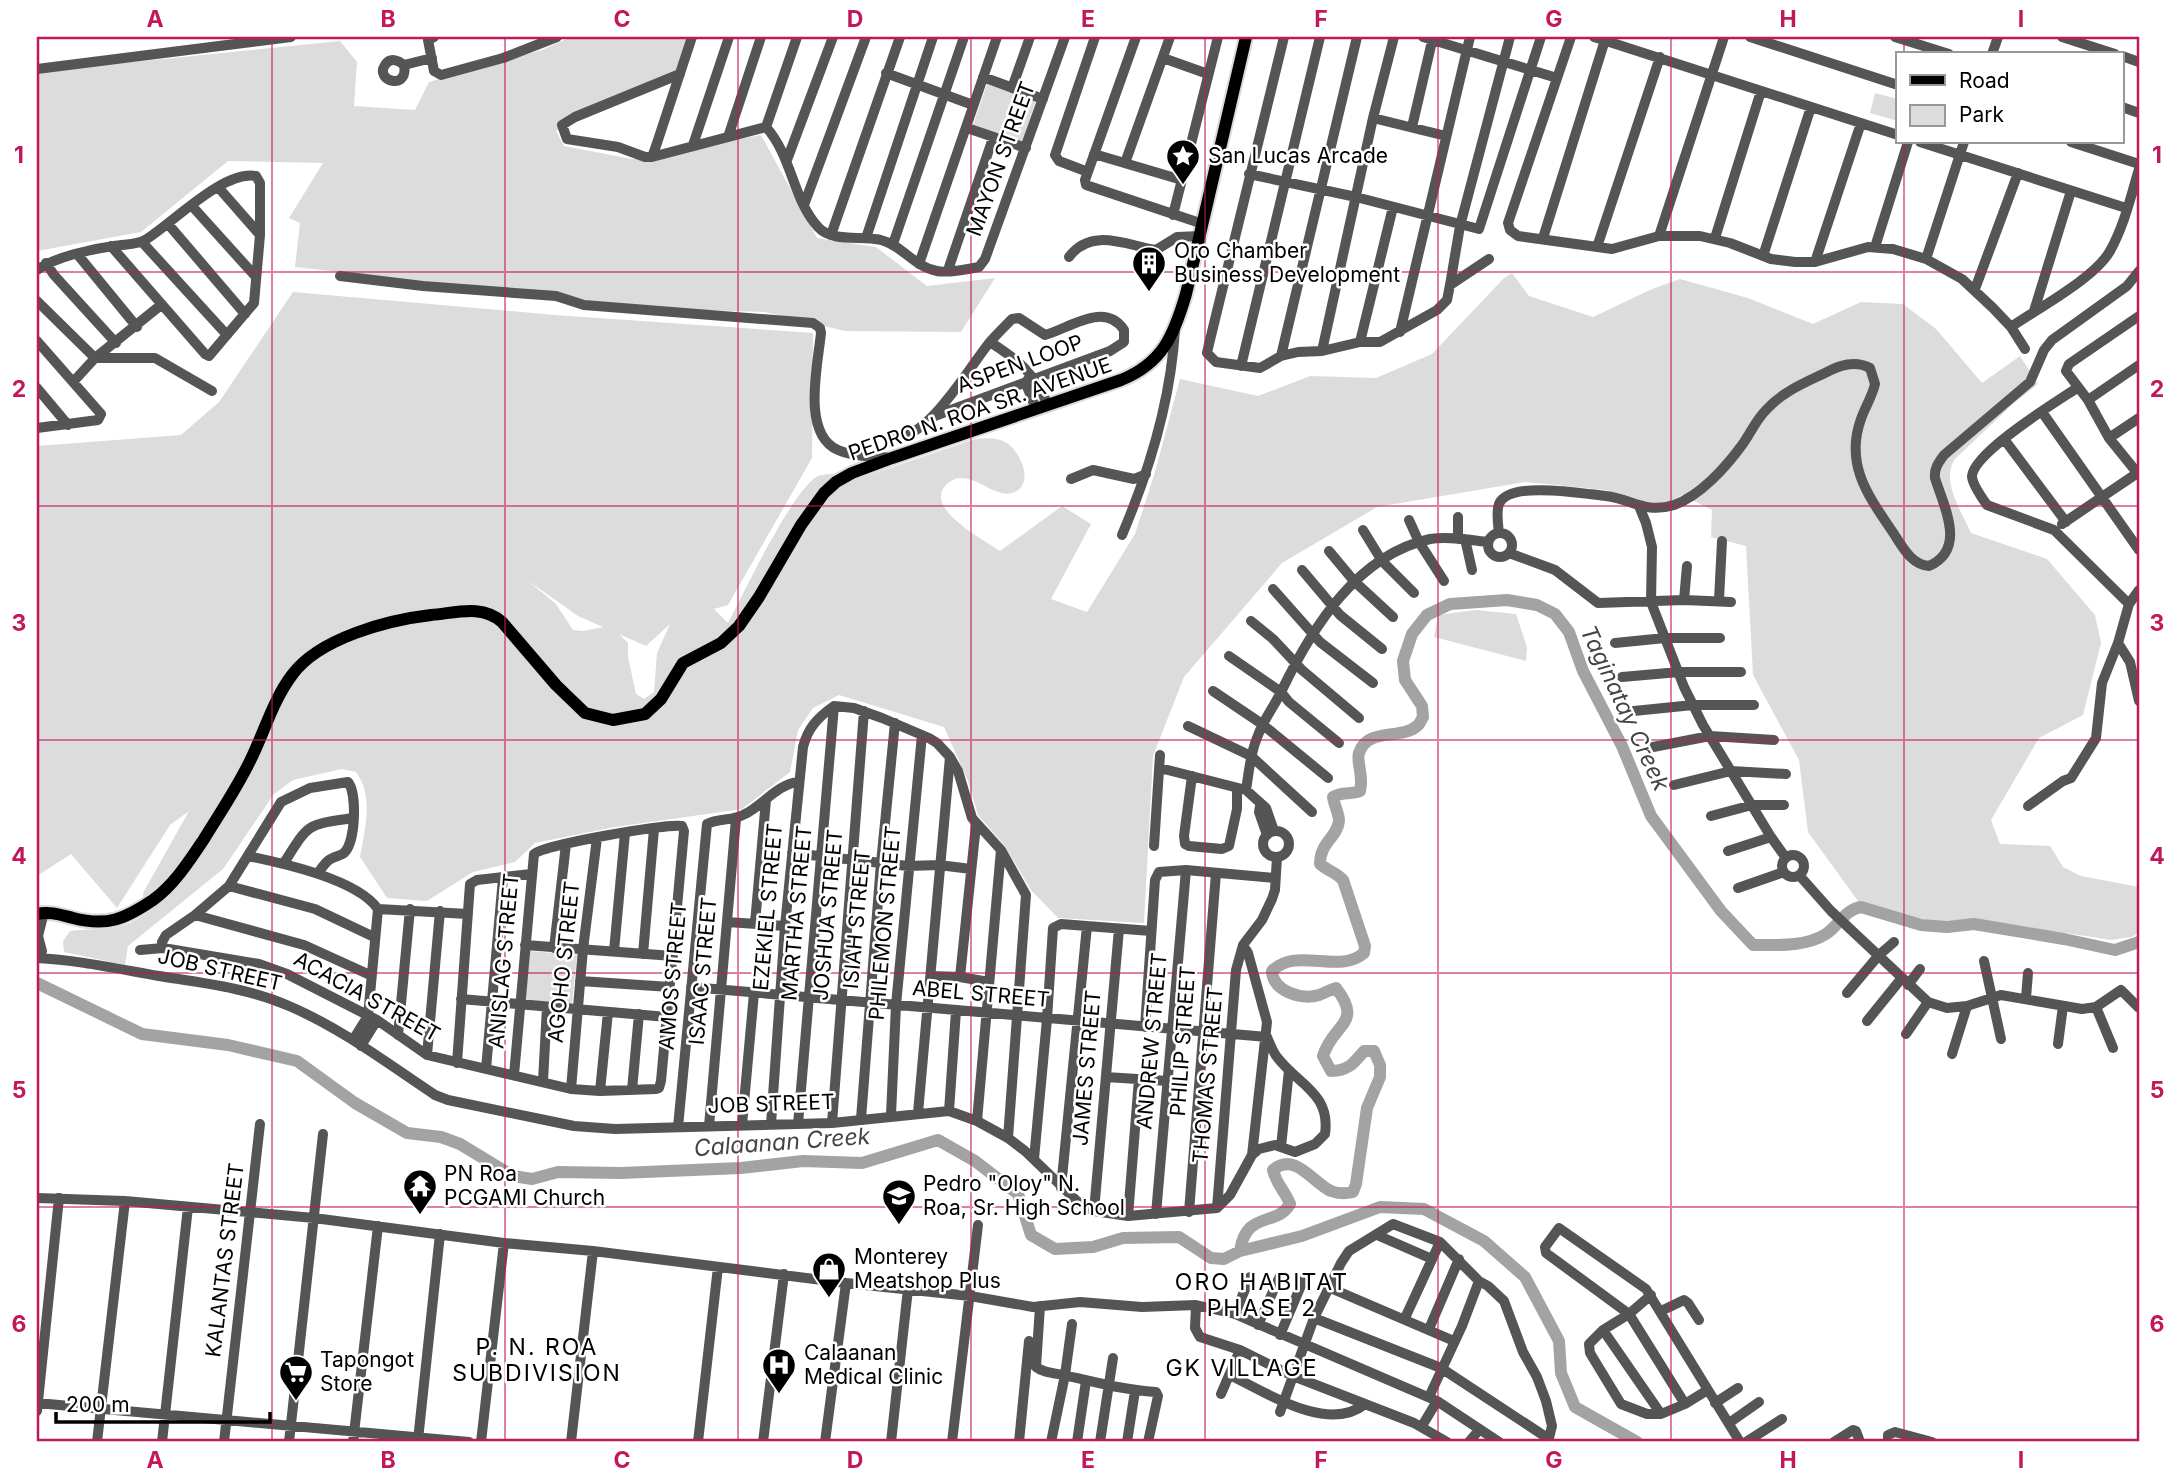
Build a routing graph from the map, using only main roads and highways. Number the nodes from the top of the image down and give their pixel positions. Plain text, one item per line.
1 (1247, 39) edge
2 (41, 913) edge

1 - 2 main road, PEDRO N. ROA SR. AVENUE

